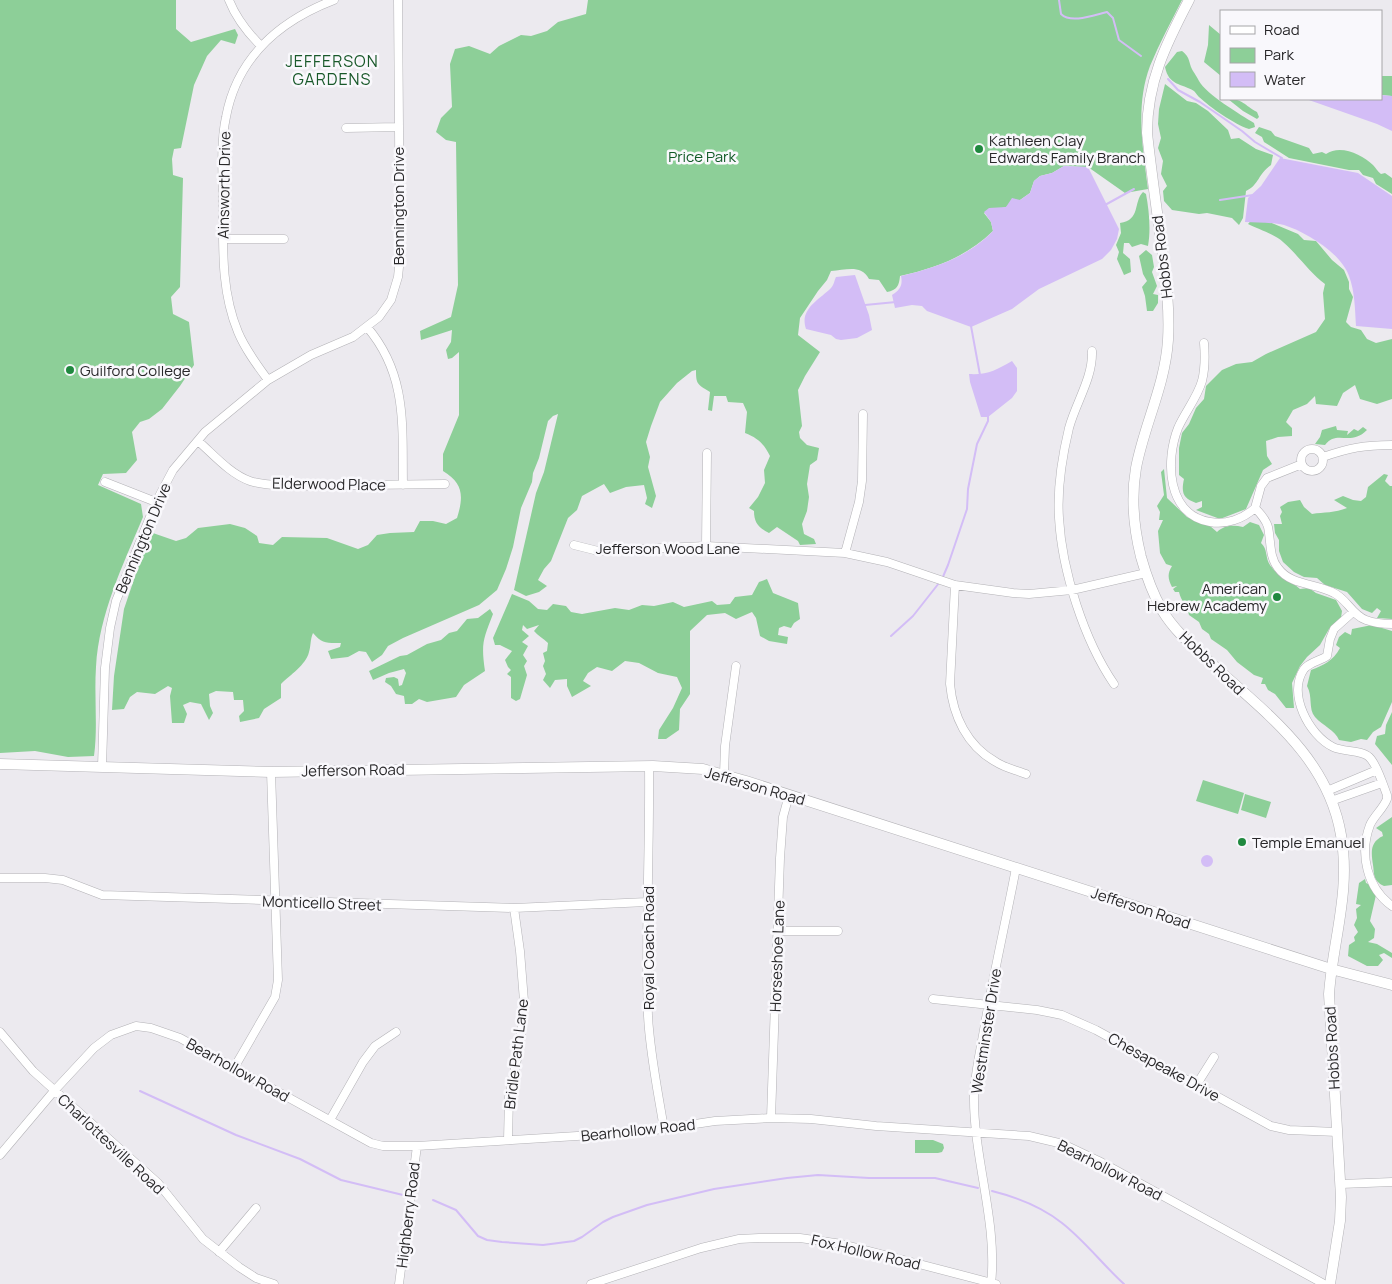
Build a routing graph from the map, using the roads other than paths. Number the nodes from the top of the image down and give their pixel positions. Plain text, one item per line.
1 (229, 0) edge
2 (334, 0) edge
3 (398, 0) edge
4 (1188, 0) edge
5 (261, 46) junction
6 (398, 127) junction
7 (346, 128) dead end
8 (223, 239) junction
9 (284, 239) dead end
10 (367, 328) junction
11 (1204, 343) dead end
12 (1092, 351) dead end
13 (268, 380) junction
14 (863, 414) dead end
15 (198, 441) junction
16 (1392, 445) edge
17 (707, 453) dead end
18 (1323, 457) junction
19 (1302, 464) junction
20 (105, 482) dead end
21 (445, 484) dead end
22 (403, 485) junction
23 (156, 502) junction
24 (1256, 508) junction
25 (574, 545) dead end
26 (706, 546) junction
27 (845, 553) junction
28 (1146, 573) junction
29 (955, 585) junction
30 (1072, 590) junction
31 (1353, 612) junction
32 (1392, 624) edge
33 (736, 666) dead end
34 (1114, 684) dead end
35 (0, 764) edge
36 (649, 766) junction
37 (102, 767) junction
38 (1376, 770) junction
39 (270, 772) junction
40 (724, 774) junction
41 (1026, 774) dead end
42 (1382, 783) junction
43 (789, 796) junction
44 (1329, 796) junction
45 (1016, 868) junction
46 (0, 878) edge
47 (274, 901) junction
48 (647, 902) junction
49 (1392, 906) edge
50 (514, 908) junction
51 (779, 931) junction
52 (838, 931) dead end
53 (1331, 969) junction
54 (1392, 985) edge
55 (933, 999) dead end
56 (988, 1005) junction
57 (0, 1032) edge
58 (396, 1032) dead end
59 (1214, 1057) dead end
60 (234, 1068) junction
61 (1197, 1084) junction
62 (54, 1091) junction
63 (771, 1118) junction
64 (330, 1120) junction
65 (664, 1129) junction
66 (1337, 1132) junction
67 (977, 1133) junction
68 (508, 1140) junction
69 (417, 1146) junction
70 (0, 1155) edge
71 (1392, 1182) edge
72 (1341, 1184) junction
73 (256, 1208) dead end
74 (219, 1252) junction
75 (617, 1280) edge
76 (274, 1284) edge
77 (399, 1284) edge
78 (591, 1284) edge
79 (993, 1284) edge
80 (1324, 1284) edge
81 (1330, 1284) edge

1 - 5 street
2 - 5 street, Ainsworth Drive
3 - 6 street, Bennington Drive
4 - 28 street, Hobbs Road
5 - 8 street, Ainsworth Drive
6 - 7 street
6 - 10 street, Bennington Drive
8 - 9 street
8 - 13 street, Ainsworth Drive
10 - 13 street, Bennington Drive
10 - 22 street
11 - 24 street
12 - 30 street
13 - 15 street, Bennington Drive
14 - 27 street
15 - 22 street, Elderwood Place
15 - 23 street, Bennington Drive
16 - 18 street
17 - 26 street
18 - 19 street
18 - 19 street
19 - 24 street
20 - 23 street
21 - 22 street, Elderwood Place
23 - 37 street, Bennington Drive
24 - 31 street
25 - 26 street, Jefferson Wood Lane
26 - 27 street, Jefferson Wood Lane
27 - 29 street
28 - 30 street
28 - 44 street, Hobbs Road
29 - 30 street
29 - 41 street
30 - 34 street
31 - 32 street
31 - 38 street
33 - 40 street
35 - 37 street, Jefferson Road
36 - 39 street, Jefferson Road
36 - 40 street, Jefferson Road
36 - 48 street, Royal Coach Road
37 - 39 street, Jefferson Road
38 - 42 street
38 - 44 street
39 - 47 street
40 - 43 street, Jefferson Road
42 - 44 street
42 - 49 street
43 - 45 street, Jefferson Road
43 - 51 street, Horseshoe Lane
44 - 53 street, Hobbs Road
45 - 53 street, Jefferson Road
45 - 56 street, Westminster Drive
46 - 47 street, Monticello Street
47 - 50 street, Monticello Street
47 - 60 street
48 - 50 street, Monticello Street
48 - 65 street, Royal Coach Road
50 - 68 street, Bridle Path Lane
51 - 52 street
51 - 63 street, Horseshoe Lane
53 - 54 street, Jefferson Road
53 - 66 street, Hobbs Road
55 - 56 street, Chesapeake Drive
56 - 61 street, Chesapeake Drive
56 - 67 street, Westminster Drive
57 - 62 street, Charlottesville Road
58 - 64 street
59 - 61 street
60 - 62 street, Bearhollow Road
60 - 64 street, Bearhollow Road
61 - 66 street, Chesapeake Drive
62 - 70 street, Bearhollow Road
62 - 74 street, Charlottesville Road
63 - 65 street, Bearhollow Road
63 - 67 street, Bearhollow Road
64 - 69 street, Bearhollow Road
65 - 68 street, Bearhollow Road
66 - 72 street, Hobbs Road
67 - 79 street, Westminster Drive
67 - 80 street, Bearhollow Road
68 - 69 street, Bearhollow Road
69 - 77 street, Highberry Road
71 - 72 street
72 - 81 street, Hobbs Road
73 - 74 street
74 - 76 street, Charlottesville Road
75 - 78 street, Fox Hollow Road
75 - 79 street, Fox Hollow Road

